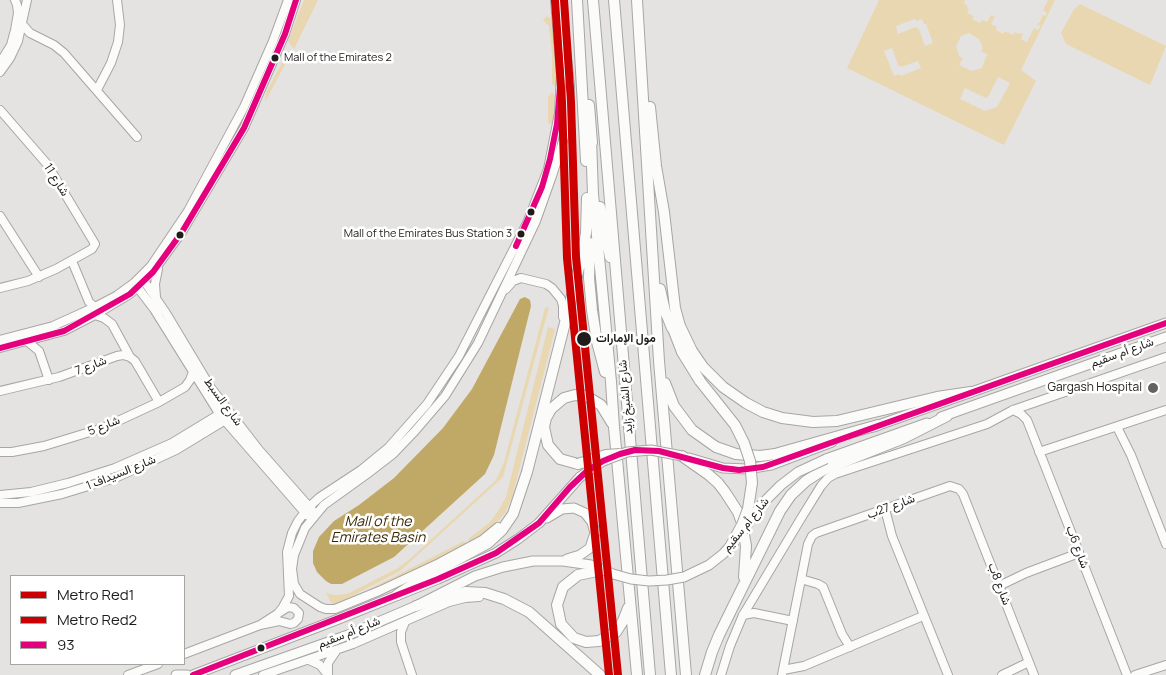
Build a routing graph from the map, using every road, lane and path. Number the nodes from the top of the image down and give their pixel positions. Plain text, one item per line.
1 (14, 0) edge
2 (27, 0) edge
3 (118, 0) edge
4 (288, 0) edge
5 (296, 0) edge
6 (555, 0) edge
7 (562, 0) edge
8 (578, 0) edge
9 (593, 0) edge
10 (614, 0) edge
11 (632, 0) edge
12 (637, 0) edge
13 (641, 0) edge
14 (22, 24) junction
15 (36, 37) junction
16 (18, 41) junction
17 (638, 48) junction
18 (0, 63) edge
19 (0, 72) edge
20 (561, 75) junction
21 (97, 90) junction
22 (0, 110) edge
23 (566, 131) junction
24 (137, 137) dead end
25 (592, 139) junction
26 (651, 165) junction
27 (588, 179) junction
28 (0, 216) edge
29 (516, 253) junction
30 (72, 262) junction
31 (159, 265) junction
32 (616, 275) junction
33 (39, 277) junction
34 (143, 279) junction
35 (136, 285) junction
36 (0, 288) edge
37 (156, 299) junction
38 (95, 311) junction
39 (491, 315) junction
40 (1166, 323) edge
41 (473, 330) junction
42 (1166, 337) edge
43 (42, 338) junction
44 (0, 340) edge
45 (28, 342) junction
46 (0, 348) edge
47 (39, 351) junction
48 (557, 352) junction
49 (130, 357) junction
50 (1166, 357) edge
51 (659, 362) junction
52 (193, 372) junction
53 (458, 377) junction
54 (49, 380) junction
55 (185, 387) junction
56 (198, 389) junction
57 (0, 391) edge
58 (971, 392) junction
59 (158, 402) junction
60 (612, 402) junction
61 (1030, 404) junction
62 (1013, 410) junction
63 (1166, 410) edge
64 (230, 413) junction
65 (947, 416) junction
66 (222, 418) junction
67 (1027, 420) junction
68 (205, 424) junction
69 (878, 425) junction
70 (1119, 426) junction
71 (614, 427) junction
72 (0, 452) edge
73 (620, 454) junction
74 (1040, 454) junction
75 (682, 456) junction
76 (289, 485) junction
77 (963, 494) joint
78 (0, 495) edge
79 (320, 497) junction
80 (518, 502) junction
81 (0, 503) edge
82 (307, 509) junction
83 (882, 510) junction
84 (313, 516) junction
85 (538, 523) junction
86 (1166, 544) edge
87 (730, 547) junction
88 (1078, 551) junction
89 (554, 561) junction
90 (602, 570) junction
91 (801, 579) junction
92 (998, 583) junction
93 (740, 592) junction
94 (397, 595) junction
95 (501, 598) junction
96 (629, 605) junction
97 (416, 606) junction
98 (744, 615) junction
99 (275, 617) junction
100 (924, 618) junction
101 (793, 621) junction
102 (405, 622) junction
103 (260, 625) junction
104 (382, 632) junction
105 (401, 642) junction
106 (847, 648) junction
107 (336, 651) junction
108 (185, 654) edge
109 (786, 658) junction
110 (309, 660) junction
111 (813, 661) junction
112 (1030, 664) junction
113 (155, 665) edge
114 (1166, 665) edge
115 (1156, 669) junction
116 (783, 673) edge
117 (1005, 674) edge
118 (128, 675) edge
119 (176, 675) edge
120 (187, 675) edge
121 (193, 675) edge
122 (235, 675) edge
123 (263, 675) edge
124 (328, 675) edge
125 (412, 675) edge
126 (600, 675) edge
127 (637, 675) edge
128 (650, 675) edge
129 (671, 675) edge
130 (686, 675) edge
131 (705, 675) edge
132 (721, 675) edge
133 (946, 675) edge
134 (1034, 675) edge
135 (1127, 675) edge
136 (1135, 675) edge
137 (1145, 675) edge

1 - 18 street
2 - 14 street
3 - 21 street
4 - 34 street
5 - 31 street
6 - 20 street
7 - 23 street
8 - 25 highway
8 - 27 highway
9 - 32 highway, شارع الشيخ زايد
10 - 129 highway, شارع الشيخ زايد
11 - 17 highway
12 - 17 highway
13 - 26 highway
14 - 15 street
14 - 16 street
15 - 16 street
15 - 21 street
16 - 19 street
17 - 26 highway
20 - 23 street
20 - 29 street
21 - 24 street
22 - 30 street, شارع 11
23 - 29 street
25 - 32 highway
25 - 60 highway
26 - 51 highway
26 - 58 highway
26 - 87 highway, bridge
27 - 48 highway
27 - 60 highway
28 - 33 street
29 - 39 street
29 - 41 street
30 - 33 street
30 - 38 street
31 - 34 street
31 - 37 street
32 - 128 highway, شارع الشيخ زايد
33 - 36 street
34 - 35 street
34 - 37 street, شارع السبط
35 - 38 street
35 - 52 street, شارع السبط
37 - 64 street, شارع السبط
38 - 43 street
38 - 44 street
38 - 49 street
39 - 48 street
39 - 53 street
40 - 58 main road, شارع أم سقيم
41 - 53 street
41 - 79 street
42 - 65 main road, شارع أم سقيم
43 - 45 street
43 - 47 street
45 - 46 street
45 - 47 street
47 - 54 street
48 - 80 highway
49 - 54 street, شارع 7
49 - 59 street
50 - 61 street
51 - 69 highway
51 - 130 highway
52 - 55 street
52 - 56 street
52 - 66 street, شارع السبط
53 - 84 street
54 - 57 street, شارع 7
55 - 56 street
55 - 59 street, شارع 5
56 - 68 street
58 - 69 main road, شارع أم سقيم
59 - 72 street, شارع 5
60 - 71 highway
61 - 62 street
61 - 67 street
62 - 67 street
62 - 98 street
63 - 70 street
64 - 66 street, شارع السيداف 1
64 - 76 street, شارع السبط
65 - 87 main road, شارع أم سقيم, bridge
65 - 93 highway
66 - 68 street, شارع السيداف 1
66 - 81 street, شارع السيداف 1
66 - 82 street, شارع السبط
67 - 74 street, شارع 6ب
68 - 78 street, شارع السيداف 1
69 - 75 main road, شارع أم سقيم
70 - 74 street
70 - 86 street
71 - 73 highway, bridge
71 - 96 highway
73 - 75 main road, شارع أم سقيم, bridge
73 - 85 main road, شارع أم سقيم, bridge
74 - 88 street, شارع 6ب
75 - 93 highway
76 - 79 street
76 - 82 street, شارع السبط
77 - 83 street, شارع 27ب
77 - 92 street, شارع 8ب
79 - 82 street
80 - 84 street
80 - 94 highway
82 - 84 street, شارع السبط
82 - 99 street
83 - 91 street, شارع 27ب
83 - 100 street
85 - 89 main road
85 - 94 main road, شارع أم سقيم
87 - 90 main road, شارع أم سقيم, bridge
88 - 92 street
88 - 135 street, شارع 6ب
89 - 90 main road, شارع أم سقيم
89 - 97 main road, شارع أم سقيم
90 - 96 highway
91 - 101 street
91 - 106 street
92 - 112 street, شارع 8ب
93 - 131 highway
94 - 121 main road, شارع أم سقيم
95 - 97 highway
95 - 102 street
95 - 126 highway
96 - 127 highway
97 - 122 main road, شارع أم سقيم
98 - 101 street
98 - 132 street
99 - 103 street
99 - 103 street
100 - 106 street
100 - 133 street
101 - 109 street
102 - 104 street
102 - 105 street
103 - 108 street
104 - 105 street
104 - 107 street
105 - 125 street
106 - 111 street
107 - 110 street
107 - 124 street
109 - 111 street
109 - 116 street
110 - 123 street
110 - 124 street
111 - 116 street
112 - 117 street
112 - 134 street, شارع 8ب
113 - 118 street
114 - 115 street
115 - 136 street
115 - 137 street
119 - 120 main road

